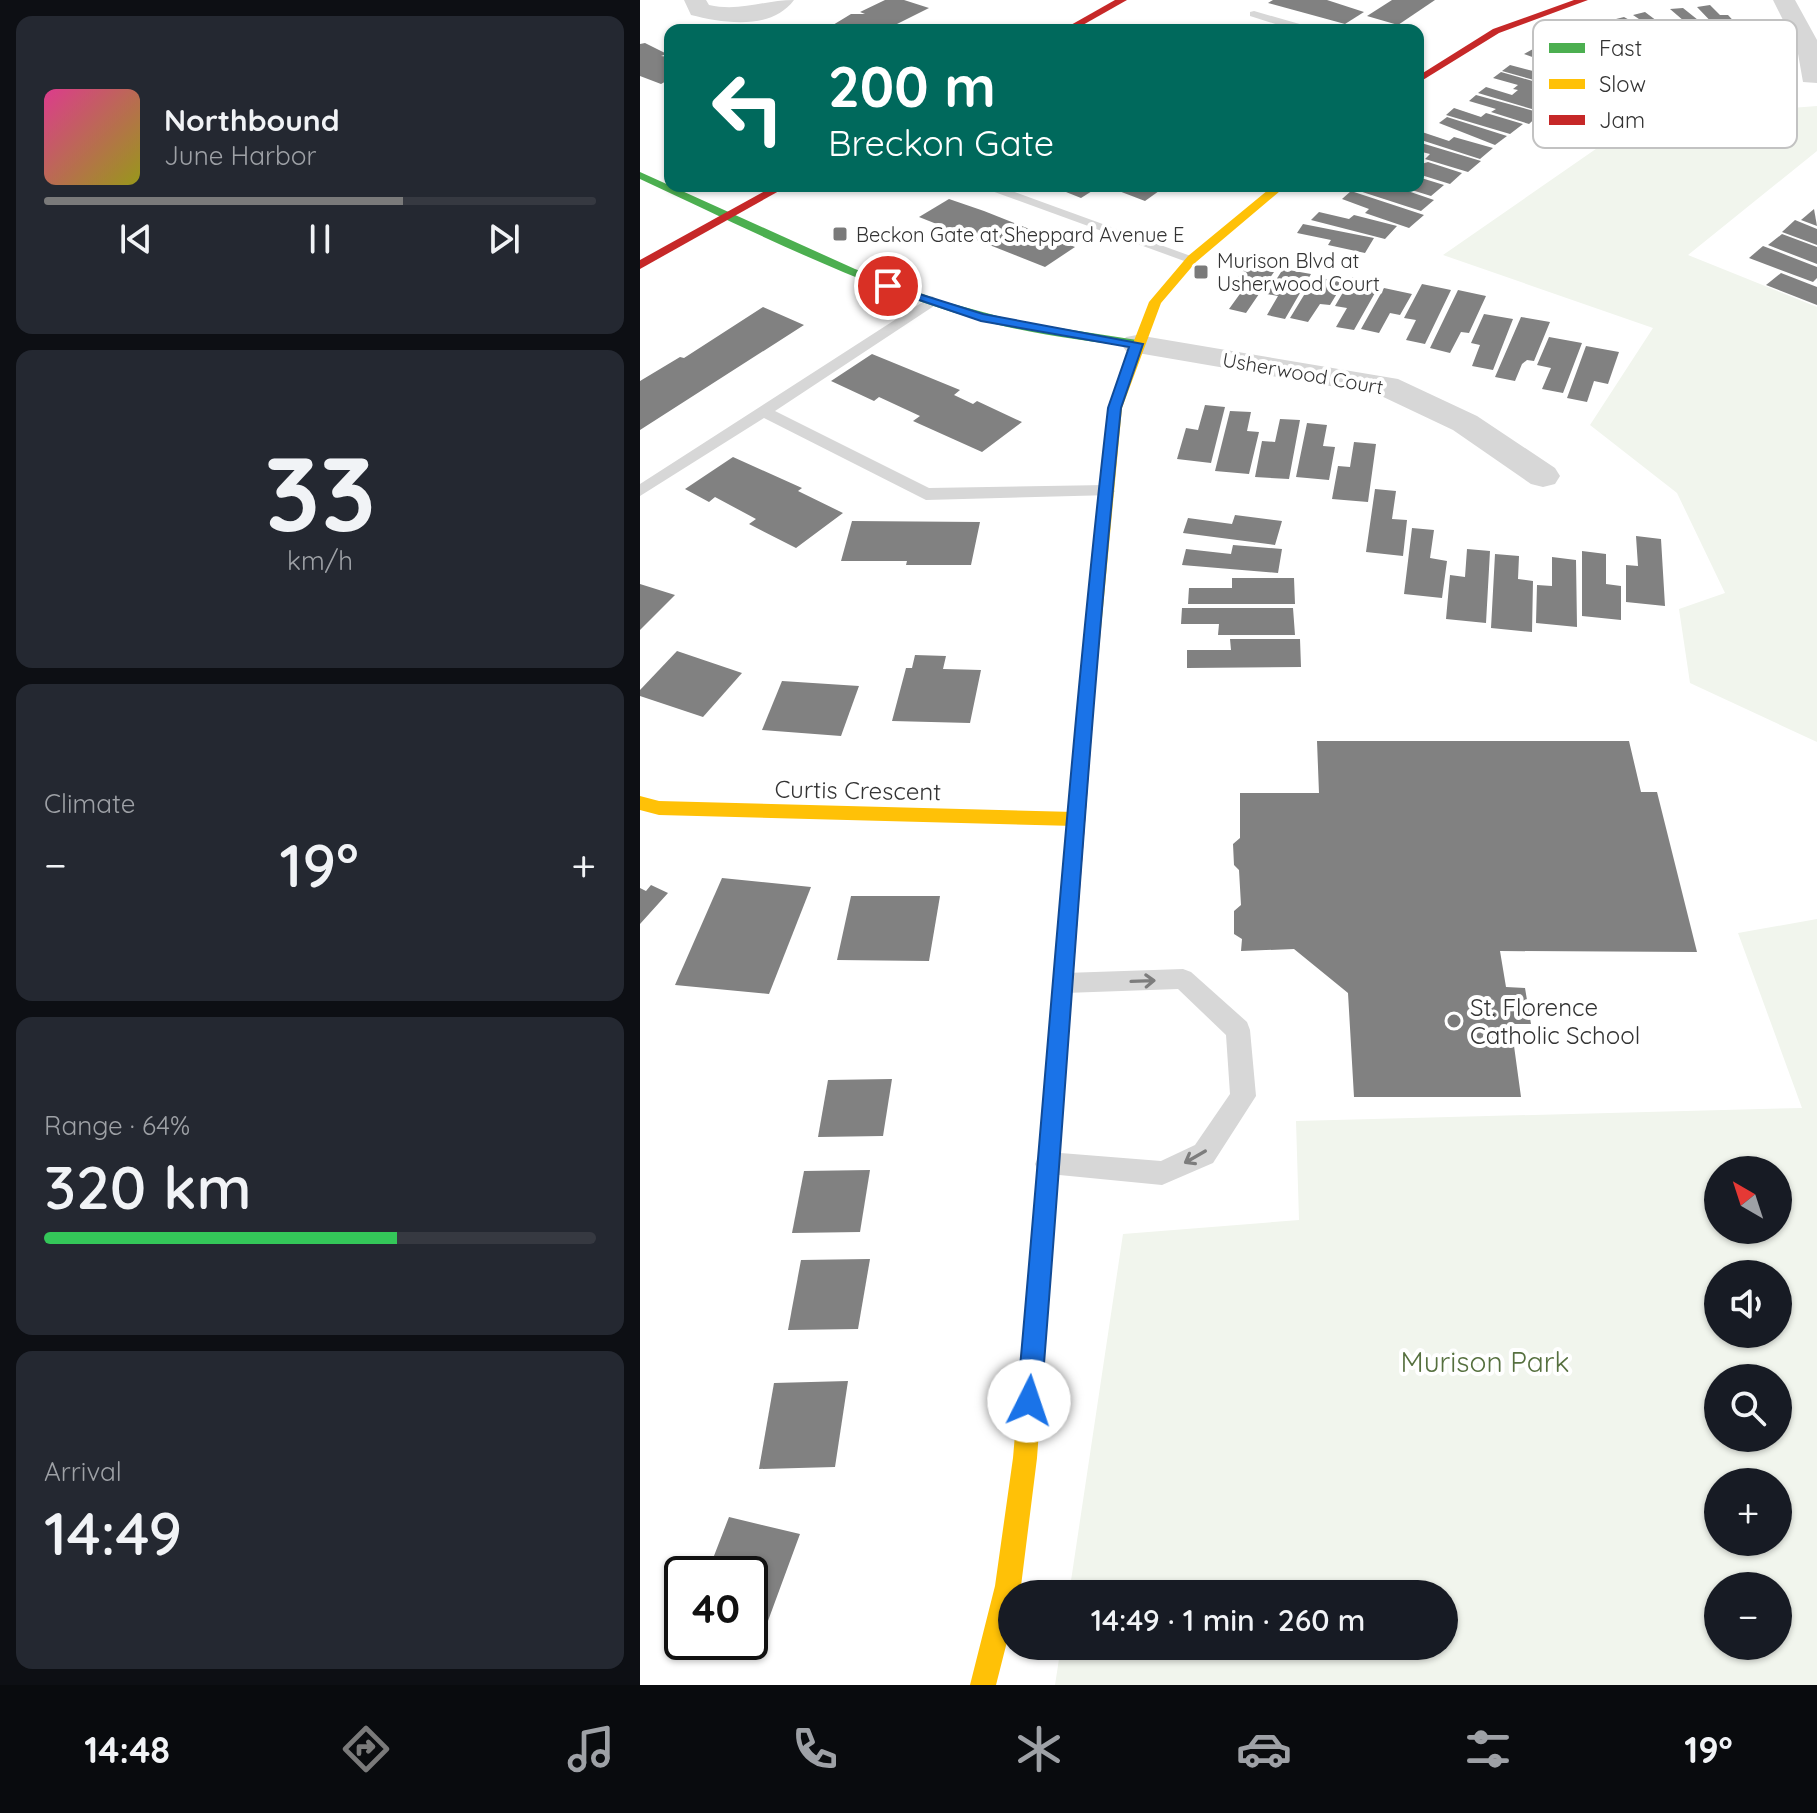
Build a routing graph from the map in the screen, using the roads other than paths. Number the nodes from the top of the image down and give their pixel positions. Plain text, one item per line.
1 (695, 0) edge
2 (783, 0) edge
3 (1122, 0) edge
4 (1583, 0) edge
5 (1784, 0) edge
6 (1254, 14) dead end
7 (1794, 20) edge
8 (1078, 24) edge
9 (1286, 24) edge
10 (1797, 25) edge
11 (1426, 66) edge
12 (1812, 77) dead end
13 (640, 175) edge
14 (664, 186) edge
15 (678, 192) edge
16 (771, 192) edge
17 (1002, 192) edge
18 (1273, 192) edge
19 (730, 215) junction
20 (1192, 259) junction
21 (640, 265) edge
22 (932, 301) junction
23 (1137, 344) junction
24 (765, 412) junction
25 (1543, 476) dead end
26 (641, 491) edge
27 (1106, 491) junction
28 (640, 803) edge
29 (1075, 819) junction
30 (1065, 983) junction
31 (1048, 1164) junction
32 (983, 1685) edge

1 - 2 street
3 - 8 street
4 - 11 street
5 - 7 street
6 - 9 lane
10 - 12 street
13 - 14 street
15 - 19 street
16 - 19 street
17 - 20 lane
18 - 20 street
19 - 21 street
19 - 22 street
20 - 23 street
22 - 23 street
22 - 24 lane
23 - 25 street, Usherwood Court
23 - 27 street
24 - 26 lane
24 - 27 lane
27 - 29 street
28 - 29 street, Curtis Crescent
29 - 30 street
30 - 31 street
30 -> 31 lane
31 - 32 street

